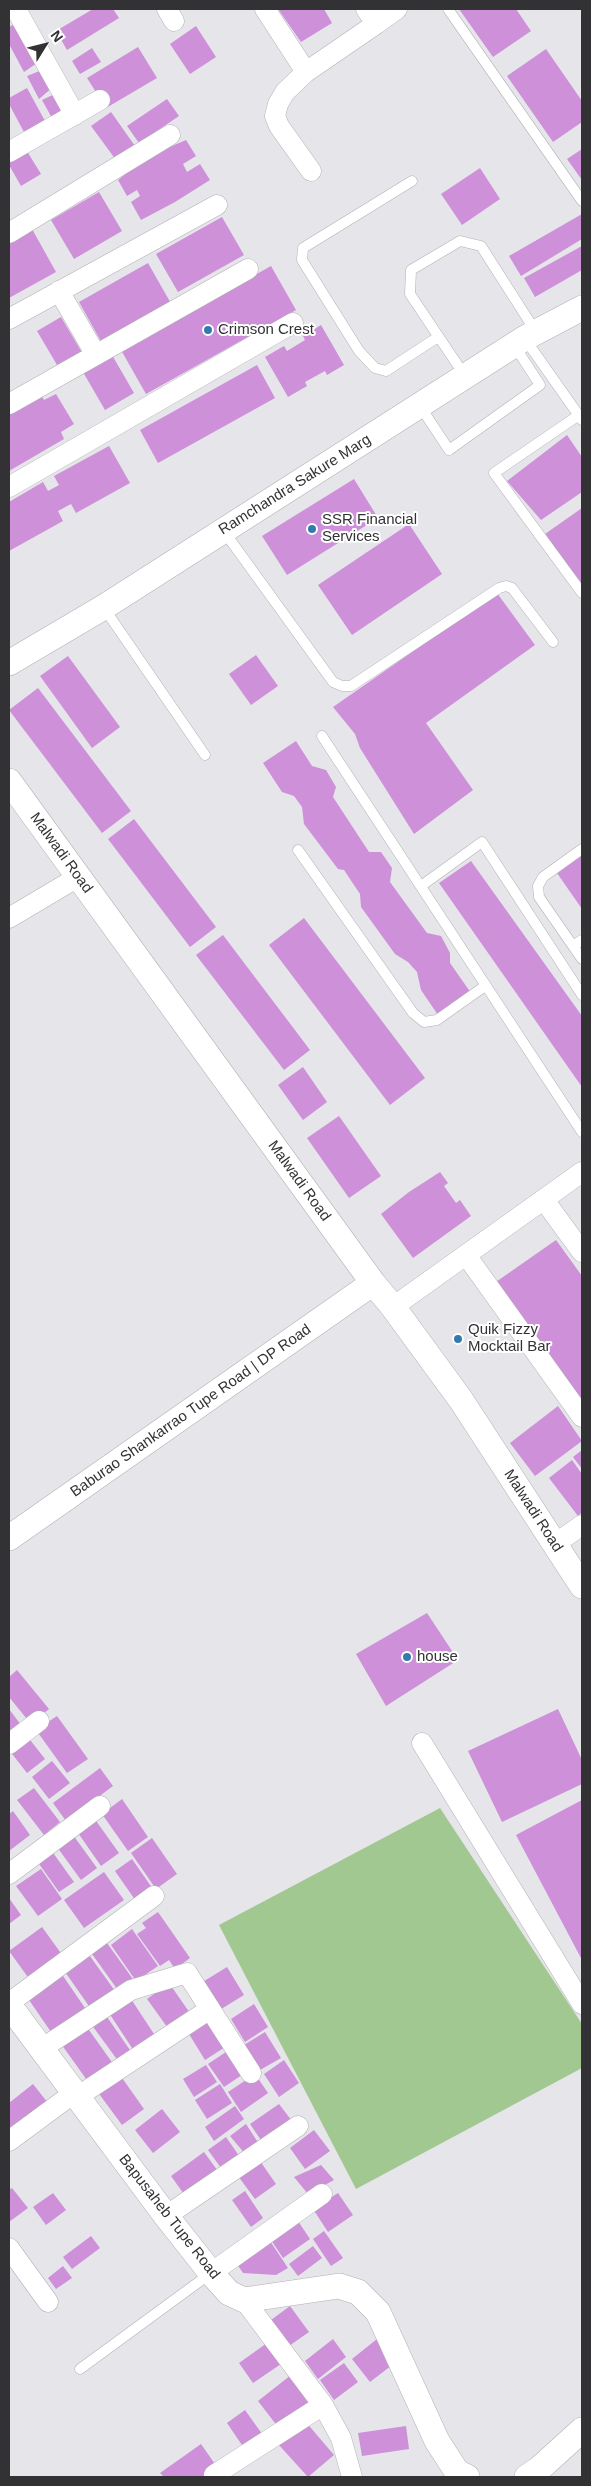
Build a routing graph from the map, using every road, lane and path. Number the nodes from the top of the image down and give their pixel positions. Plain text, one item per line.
1 (265, 9) edge
2 (397, 9) edge
3 (448, 9) edge
4 (17, 13) edge
5 (371, 16) edge
6 (306, 72) junction
7 (100, 100) dead end
8 (75, 114) junction
9 (170, 135) dead end
10 (9, 152) edge
11 (310, 171) dead end
12 (412, 181) dead end
13 (582, 201) edge
14 (217, 204) dead end
15 (9, 233) edge
16 (248, 269) dead end
17 (59, 291) junction
18 (582, 308) edge
19 (9, 319) edge
20 (294, 323) dead end
21 (438, 337) junction
22 (525, 339) junction
23 (96, 355) junction
24 (465, 376) junction
25 (9, 404) edge
26 (420, 406) junction
27 (581, 418) edge
28 (9, 487) edge
29 (223, 529) junction
30 (582, 593) edge
31 (104, 607) junction
32 (553, 642) dead end
33 (9, 663) edge
34 (322, 736) dead end
35 (205, 755) dead end
36 (9, 781) edge
37 (582, 849) edge
38 (298, 850) dead end
39 (78, 877) junction
40 (421, 886) junction
41 (9, 918) edge
42 (578, 943) edge
43 (582, 959) edge
44 (485, 986) junction
45 (582, 995) edge
46 (582, 1132) edge
47 (582, 1172) edge
48 (544, 1200) junction
49 (582, 1252) edge
50 (466, 1255) junction
51 (372, 1283) junction
52 (393, 1307) junction
53 (582, 1417) edge
54 (582, 1525) edge
55 (9, 1538) edge
56 (554, 1544) junction
57 (582, 1586) edge
58 (39, 1721) dead end
59 (422, 1743) dead end
60 (9, 1744) edge
61 (100, 1806) dead end
62 (9, 1874) edge
63 (154, 1896) dead end
64 (9, 2004) edge
65 (582, 2004) edge
66 (210, 2008) junction
67 (42, 2049) junction
68 (251, 2073) dead end
69 (76, 2095) junction
70 (298, 2126) dead end
71 (9, 2141) edge
72 (322, 2194) dead end
73 (166, 2216) junction
74 (9, 2248) edge
75 (211, 2273) junction
76 (244, 2300) junction
77 (48, 2302) dead end
78 (80, 2370) dead end
79 (323, 2405) junction
80 (582, 2430) edge
81 (536, 2474) edge
82 (227, 2476) edge
83 (352, 2477) edge
84 (467, 2477) edge

1 - 6 street
2 - 5 street
3 - 13 lane
4 - 8 street
5 - 6 street
6 - 11 street
7 - 8 street
8 - 10 street
9 - 15 street
12 - 21 lane
14 - 17 street
16 - 23 street
17 - 19 street
17 - 23 street
18 - 22 street, Ramchandra Sakure Marg
20 - 28 street
21 - 22 lane
21 - 24 lane
22 - 24 street, Ramchandra Sakure Marg
22 - 26 lane
22 - 27 lane
23 - 25 street
24 - 26 street, Ramchandra Sakure Marg
26 - 29 street, Ramchandra Sakure Marg
27 - 30 lane
29 - 31 street, Ramchandra Sakure Marg
29 - 32 lane
31 - 33 street, Ramchandra Sakure Marg
31 - 35 lane
34 - 40 lane
36 - 39 street, Malwadi Road
37 - 42 lane
38 - 44 lane
39 - 41 street
39 - 51 street, Malwadi Road
40 - 44 lane
40 - 45 lane
42 - 43 lane
44 - 46 lane
47 - 48 street
48 - 49 street
48 - 50 street
50 - 52 street
50 - 53 street
51 - 52 street, Malwadi Road
51 - 55 street, Baburao Shankarrao Tupe Road | DP Road
52 - 56 street, Malwadi Road
54 - 56 street
56 - 57 street, Malwadi Road
58 - 60 street
59 - 65 street
61 - 62 street
63 - 64 street
64 - 67 street, Bapusaheb Tupe Road
66 - 67 street
66 - 68 street
66 - 69 street
67 - 69 street, Bapusaheb Tupe Road
69 - 71 street
69 - 73 street, Bapusaheb Tupe Road
70 - 73 street
72 - 75 street
73 - 75 street, Bapusaheb Tupe Road
74 - 77 street
75 - 76 street, Bapusaheb Tupe Road
75 - 78 lane
76 - 79 street
76 - 84 street
79 - 82 street
79 - 83 street
80 - 81 street

